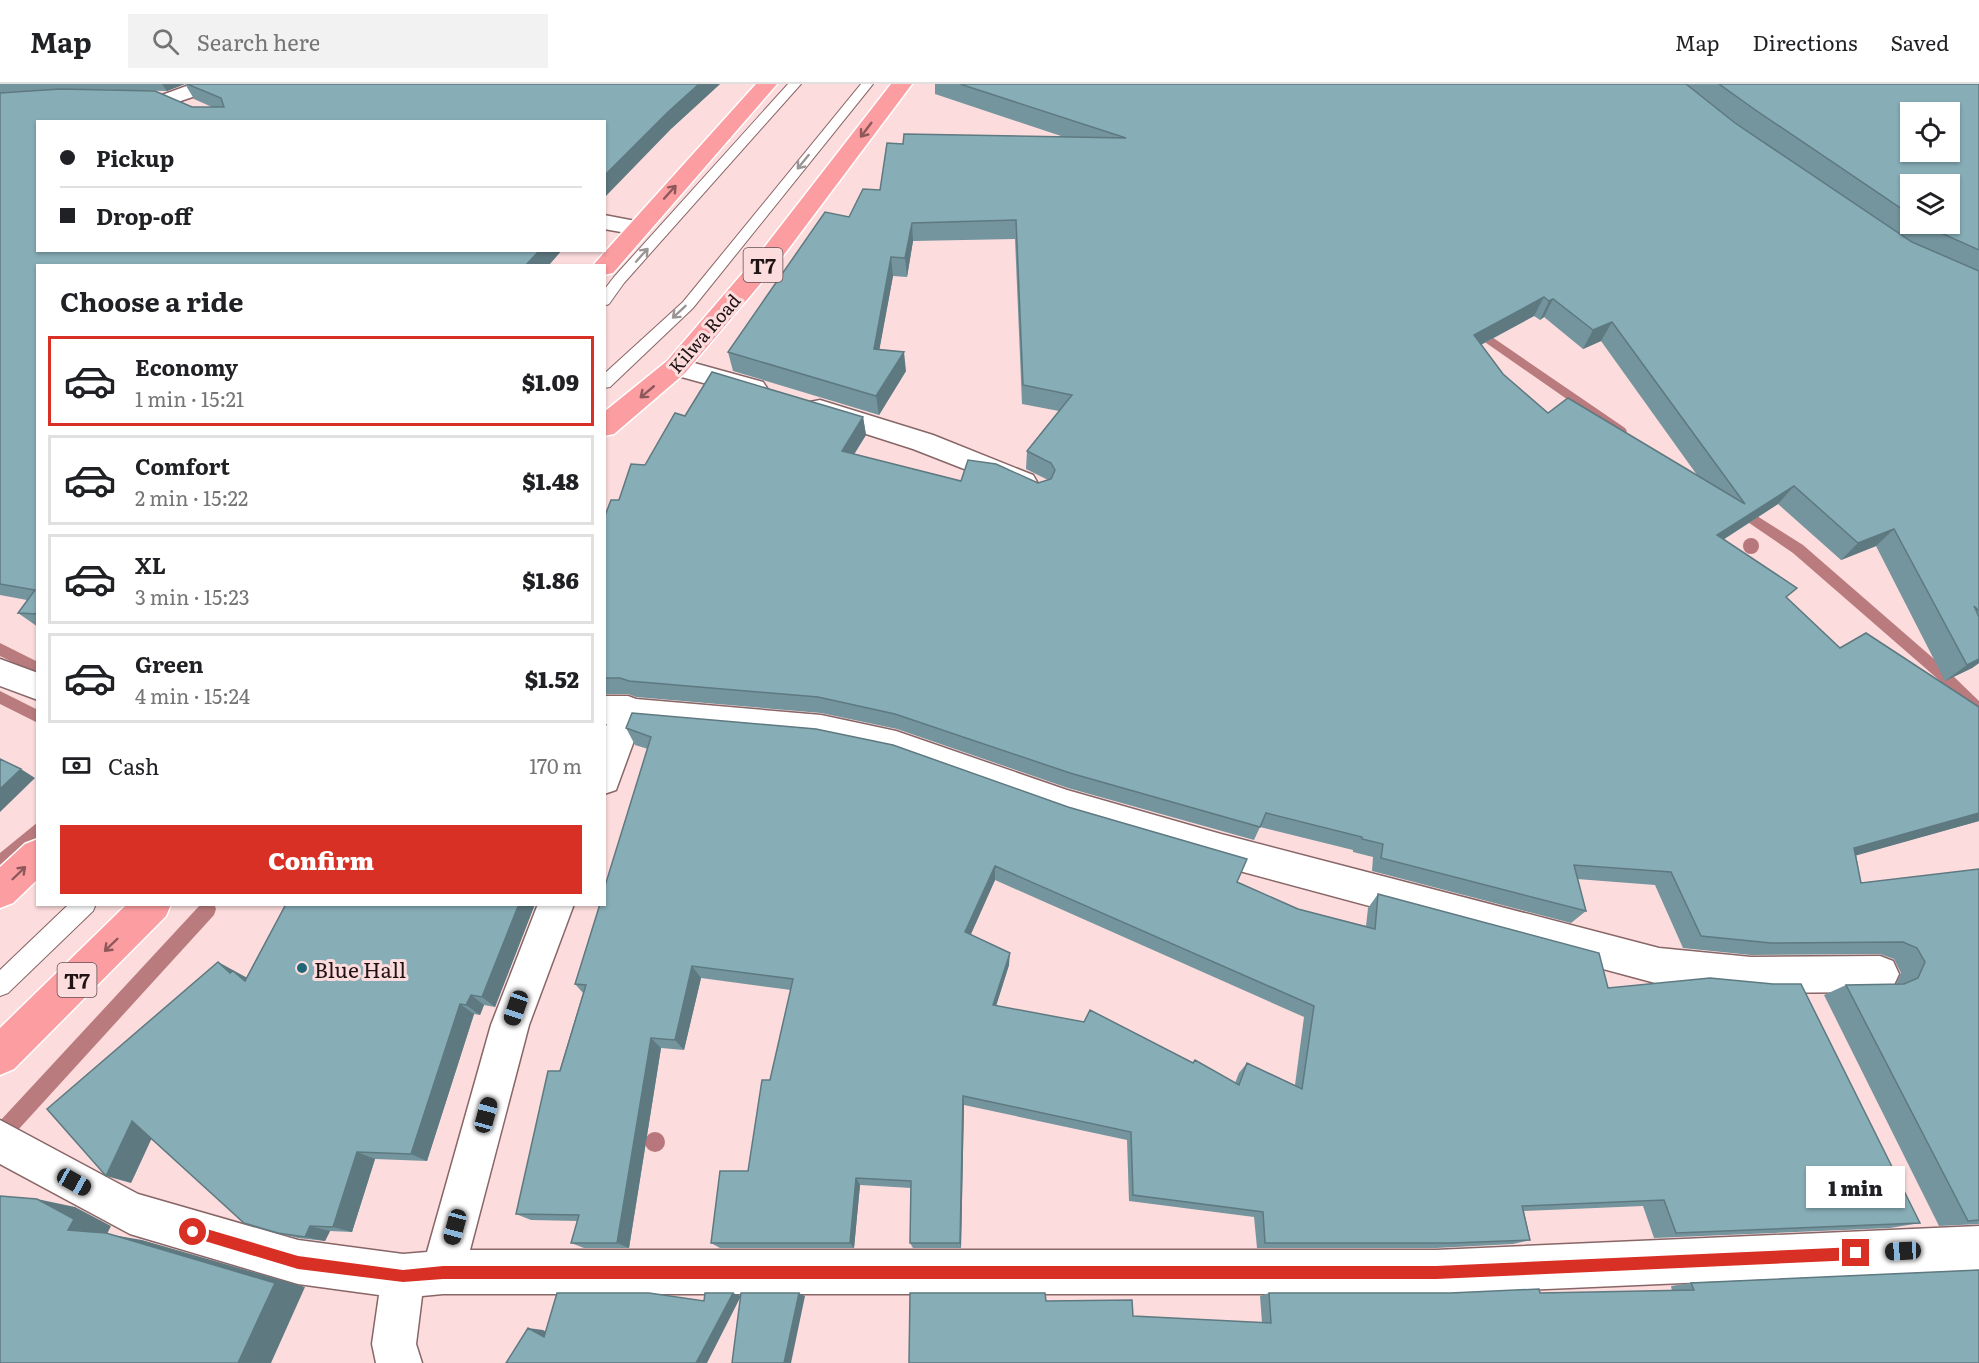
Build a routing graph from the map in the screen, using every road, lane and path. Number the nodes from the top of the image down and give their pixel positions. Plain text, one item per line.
1 (212, 84) edge
2 (767, 84) edge
3 (795, 84) edge
4 (867, 84) edge
5 (902, 84) edge
6 (197, 110) edge
7 (606, 222) edge
8 (638, 228) junction
9 (606, 266) edge
10 (606, 298) edge
11 (676, 367) junction
12 (606, 381) edge
13 (606, 425) edge
14 (1038, 489) edge
15 (0, 672) edge
16 (36, 686) edge
17 (616, 710) edge
18 (606, 768) edge
19 (36, 857) edge
20 (0, 891) edge
21 (83, 906) edge
22 (151, 906) edge
23 (555, 906) edge
24 (1880, 974) dead end
25 (0, 985) edge
26 (0, 1055) edge
27 (0, 1141) edge
28 (1979, 1248) edge
29 (423, 1274) junction
30 (399, 1363) edge

1 - 6 street
8 -> 2 highway
10 -> 3 lane
4 -> 12 lane
5 -> 11 highway, Kilwa Road / T7
7 - 8 street
8 - 9 highway
11 -> 13 highway, Kilwa Road / T7
11 - 14 street
15 - 16 street
17 - 18 street
17 - 24 street
20 -> 19 highway
21 - 25 lane
22 -> 26 highway, T7
23 - 29 street
27 - 29 street
28 - 29 street
29 - 30 street

